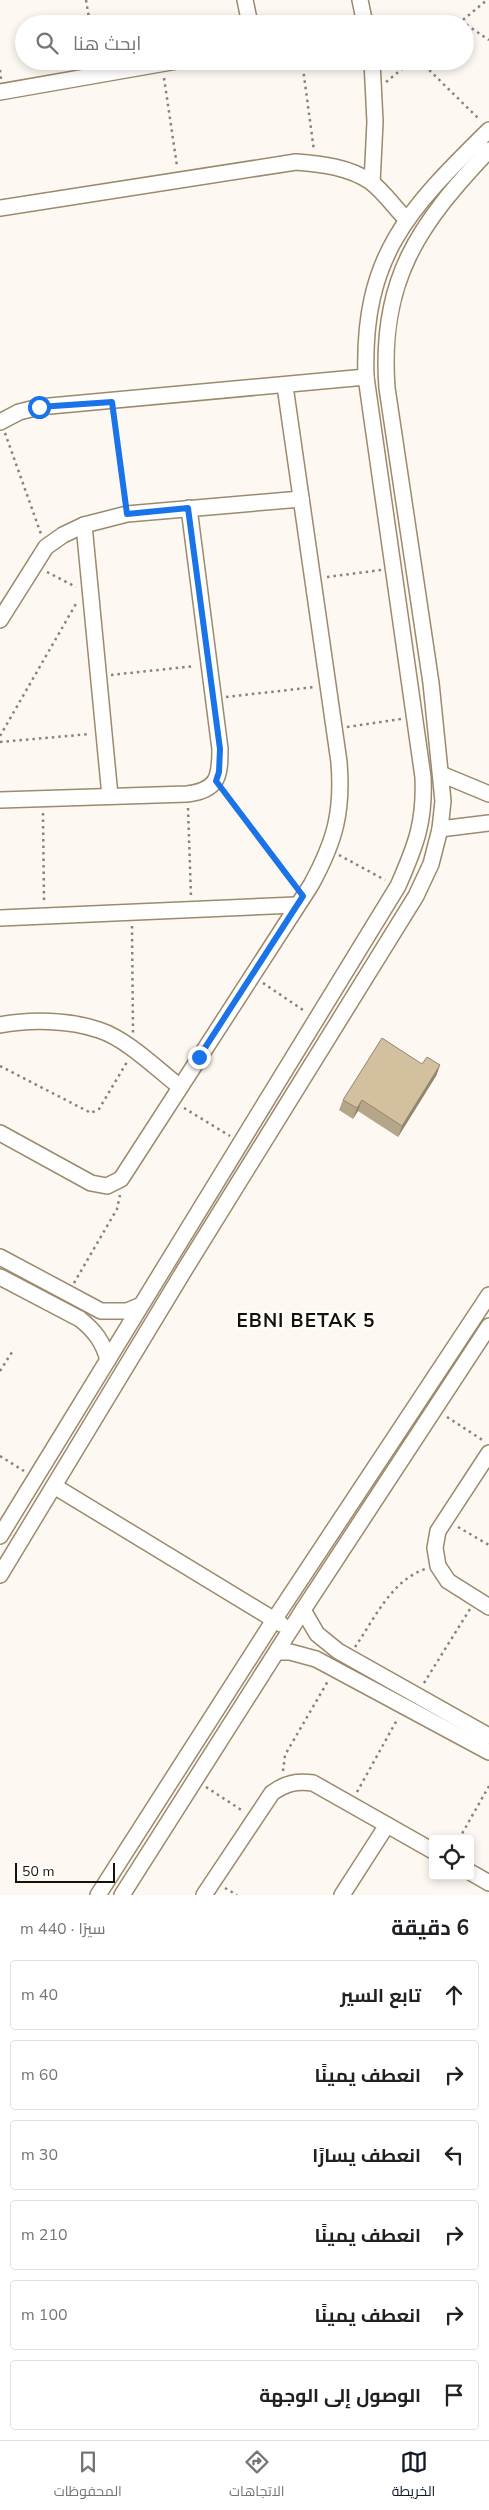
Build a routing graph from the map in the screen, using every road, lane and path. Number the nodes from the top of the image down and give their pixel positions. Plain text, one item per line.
1 (86, 0) edge
2 (245, 0) edge
3 (360, 0) edge
4 (487, 0) edge
5 (88, 15) edge
6 (248, 15) edge
7 (363, 15) edge
8 (468, 15) edge
9 (474, 30) edge
10 (489, 40) edge
11 (125, 70) edge
12 (171, 70) edge
13 (303, 70) edge
14 (373, 70) edge
15 (401, 70) edge
16 (429, 70) edge
17 (0, 92) edge
18 (374, 92) junction
19 (489, 130) edge
20 (489, 150) edge
21 (316, 163) junction
22 (179, 180) junction
23 (372, 183) junction
24 (0, 208) edge
25 (406, 219) junction
26 (366, 377) junction
27 (284, 386) junction
28 (112, 402) junction
29 (0, 422) edge
30 (301, 499) junction
31 (188, 508) junction
32 (127, 514) junction
33 (84, 525) junction
34 (46, 547) junction
35 (35, 565) junction
36 (395, 568) junction
37 (312, 578) junction
38 (86, 586) junction
39 (0, 620) edge
40 (209, 664) junction
41 (98, 676) junction
42 (328, 686) junction
43 (213, 698) junction
44 (415, 717) junction
45 (334, 728) junction
46 (104, 733) junction
47 (0, 736) edge
48 (0, 742) edge
49 (441, 774) junction
50 (216, 781) junction
51 (187, 794) junction
52 (489, 794) edge
53 (110, 796) junction
54 (42, 799) junction
55 (0, 800) edge
56 (489, 822) edge
57 (440, 829) junction
58 (329, 850) junction
59 (398, 886) junction
60 (300, 900) junction
61 (191, 909) junction
62 (44, 916) junction
63 (0, 918) edge
64 (251, 976) junction
65 (317, 1019) junction
66 (0, 1025) edge
67 (180, 1087) junction
68 (172, 1100) junction
69 (0, 1133) edge
70 (242, 1143) junction
71 (121, 1179) junction
72 (0, 1256) edge
73 (0, 1277) edge
74 (67, 1294) junction
75 (489, 1295) edge
76 (88, 1306) junction
77 (139, 1306) junction
78 (80, 1319) junction
79 (489, 1326) edge
80 (14, 1349) dead end
81 (108, 1360) junction
82 (0, 1372) edge
83 (435, 1409) junction
84 (489, 1445) edge
85 (385, 1452) junction
86 (489, 1453) edge
87 (0, 1456) edge
88 (401, 1461) junction
89 (35, 1478) junction
90 (54, 1486) junction
91 (445, 1519) junction
92 (0, 1536) edge
93 (489, 1545) edge
94 (438, 1566) junction
95 (0, 1575) edge
96 (482, 1603) edge
97 (304, 1610) junction
98 (274, 1620) junction
99 (291, 1630) junction
100 (276, 1652) junction
101 (343, 1654) junction
102 (332, 1667) junction
103 (416, 1695) junction
104 (405, 1707) junction
105 (489, 1736) edge
106 (489, 1752) edge
107 (195, 1780) junction
108 (284, 1784) junction
109 (489, 1786) edge
110 (351, 1804) junction
111 (148, 1817) junction
112 (255, 1819) junction
113 (387, 1825) junction
114 (165, 1828) junction
115 (461, 1835) edge
116 (429, 1849) edge
117 (474, 1875) edge
118 (489, 1884) edge
119 (98, 1895) edge
120 (122, 1895) edge
121 (204, 1895) edge
122 (342, 1895) edge
123 (482, 1895) edge

1 - 5 path
2 - 6 street
3 - 7 street
4 - 8 path
9 - 10 path
11 - 17 street
12 - 22 path
13 - 21 path
14 - 18 street
15 - 18 path
16 - 19 path
18 - 23 street
19 - 25 street
20 - 49 street
21 - 22 street
21 - 23 street
22 - 24 street
23 - 25 street
25 - 26 street
26 - 27 street
26 - 36 street
27 - 28 street
27 - 30 street
28 - 29 street
28 - 32 path
29 - 34 path
30 - 31 street
30 - 37 street
31 - 32 street
31 - 40 street
32 - 33 street
33 - 34 street
33 - 38 street
34 - 35 street
35 - 38 path
35 - 39 street
36 - 37 path
36 - 44 street
37 - 42 street
38 - 41 street
38 - 47 path
40 - 41 path
40 - 43 street
41 - 46 street
42 - 43 path
42 - 45 street
43 - 50 street
44 - 45 path
44 - 59 street
45 - 58 street
46 - 48 path
46 - 53 street
49 - 52 street
49 - 57 street
50 - 51 street
50 - 60 path
51 - 53 street
51 - 61 path
53 - 54 street
54 - 55 street
54 - 62 path
56 - 57 street
57 - 90 street
58 - 59 path
58 - 60 street
59 - 65 street
60 - 61 street
60 - 64 street
61 - 62 street
62 - 63 street
64 - 65 path
64 - 67 street
65 - 70 street
66 - 67 street
67 - 68 street
68 - 70 path
68 - 71 street
69 - 71 street
70 - 77 street
71 - 74 path
72 - 74 street
73 - 78 street
74 - 76 street
75 - 85 street
76 - 77 street
76 - 78 street
77 - 81 street
78 - 81 street
79 - 83 street
80 - 82 path
81 - 89 street
83 - 84 path
83 - 88 street
85 - 88 street
85 - 98 street
86 - 91 street
87 - 89 path
88 - 97 street
89 - 92 street
90 - 95 street
90 - 98 street
91 - 93 path
91 - 94 street
94 - 96 street
94 - 101 path
96 - 103 path
97 - 99 street
97 - 101 street
98 - 99 street
98 - 111 street
99 - 100 street
100 - 102 street
100 - 107 street
101 - 102 street
101 - 103 street
102 - 104 street
102 - 108 path
103 - 105 street
104 - 106 street
104 - 110 path
107 - 112 path
107 - 114 street
108 - 110 street
108 - 112 street
109 - 115 path
110 - 113 street
111 - 114 street
111 - 119 street
112 - 121 street
113 - 116 street
113 - 122 street
114 - 120 street
117 - 118 street
118 - 123 street

